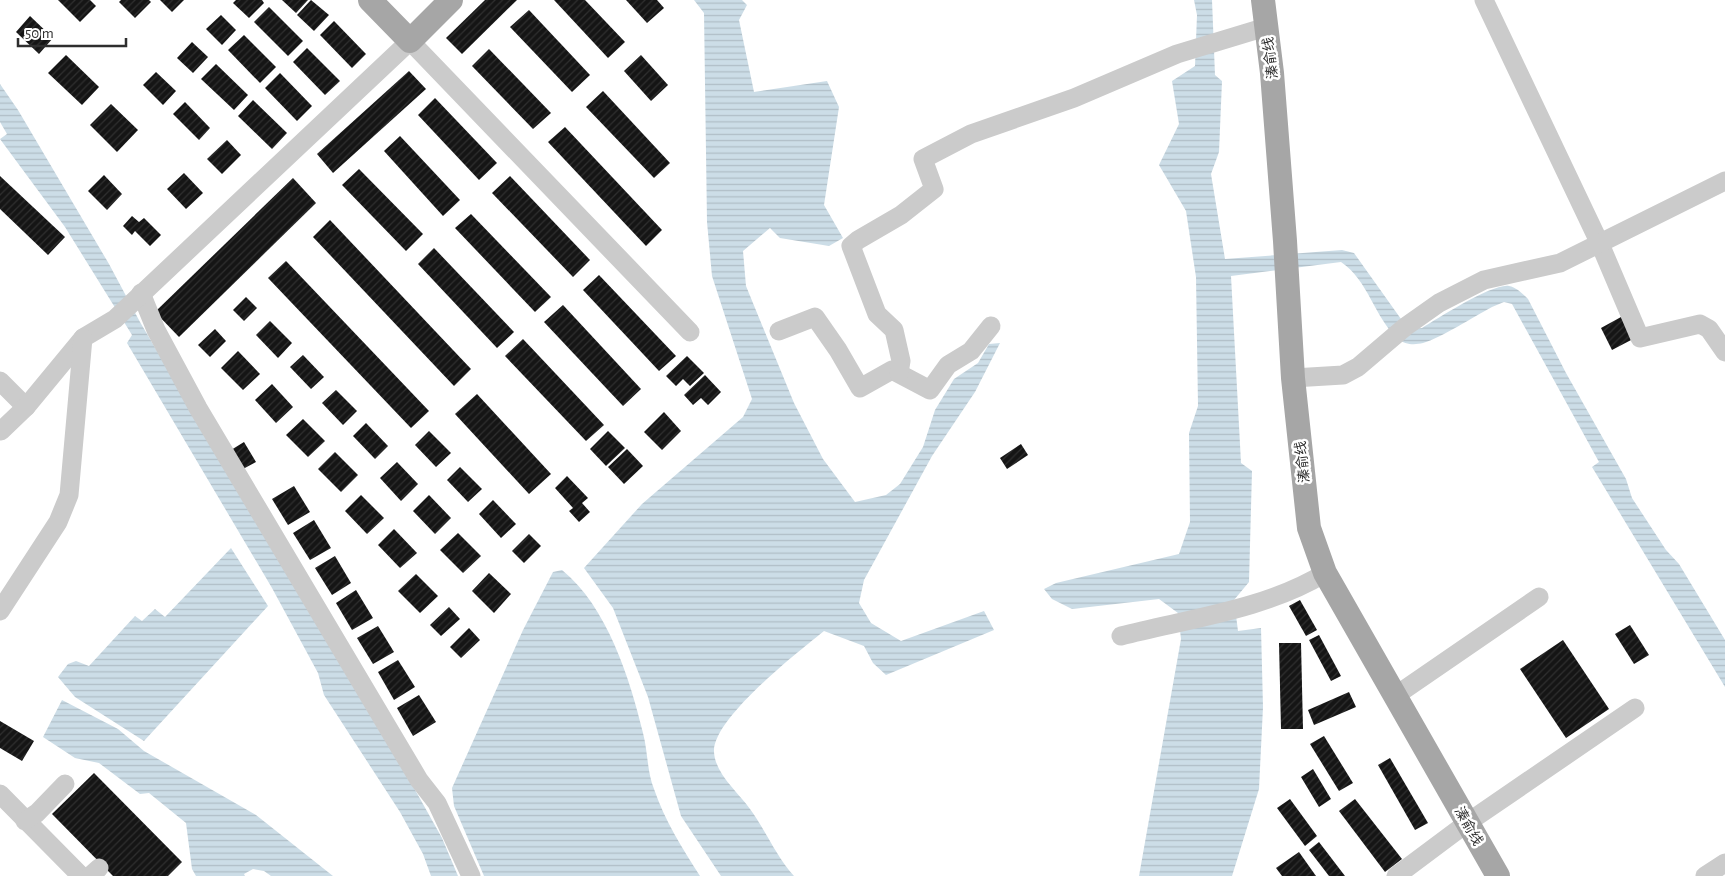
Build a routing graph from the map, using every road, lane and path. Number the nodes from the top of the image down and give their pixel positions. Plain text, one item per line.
1 (370, 0) edge
2 (451, 0) edge
3 (1263, 0) edge
4 (1484, 0) edge
5 (1266, 27) junction
6 (410, 40) junction
7 (1725, 181) edge
8 (1600, 244) junction
9 (137, 297) junction
10 (991, 326) dead end
11 (779, 331) dead end
12 (690, 332) dead end
13 (82, 338) junction
14 (1725, 352) edge
15 (899, 373) junction
16 (1293, 378) junction
17 (0, 381) edge
18 (26, 407) junction
19 (1, 431) edge
20 (1326, 573) junction
21 (1539, 597) dead end
22 (0, 612) edge
23 (1121, 636) dead end
24 (1395, 696) junction
25 (1635, 708) dead end
26 (65, 784) dead end
27 (0, 794) edge
28 (25, 821) junction
29 (1467, 824) junction
30 (1725, 863) edge
31 (81, 876) edge
32 (471, 876) edge
33 (1396, 876) edge
34 (1498, 876) edge
35 (1705, 876) edge

1 - 6 main road
2 - 6 main road
3 - 5 main road, 溱俞线
4 - 8 street
5 - 15 street
5 - 16 main road, 溱俞线
6 - 9 street
6 - 12 street
7 - 8 street
8 - 14 street
8 - 16 street
9 - 13 street
9 - 32 street
10 - 15 street
11 - 15 street
13 - 18 street
13 - 22 street
16 - 20 main road, 溱俞线
17 - 18 street
18 - 19 street
20 - 23 street
20 - 24 main road, 溱俞线
21 - 24 street
24 - 29 main road, 溱俞线
25 - 29 street
26 - 28 street
27 - 28 street
28 - 31 street
29 - 33 street
29 - 34 main road, 溱俞线
30 - 35 street

